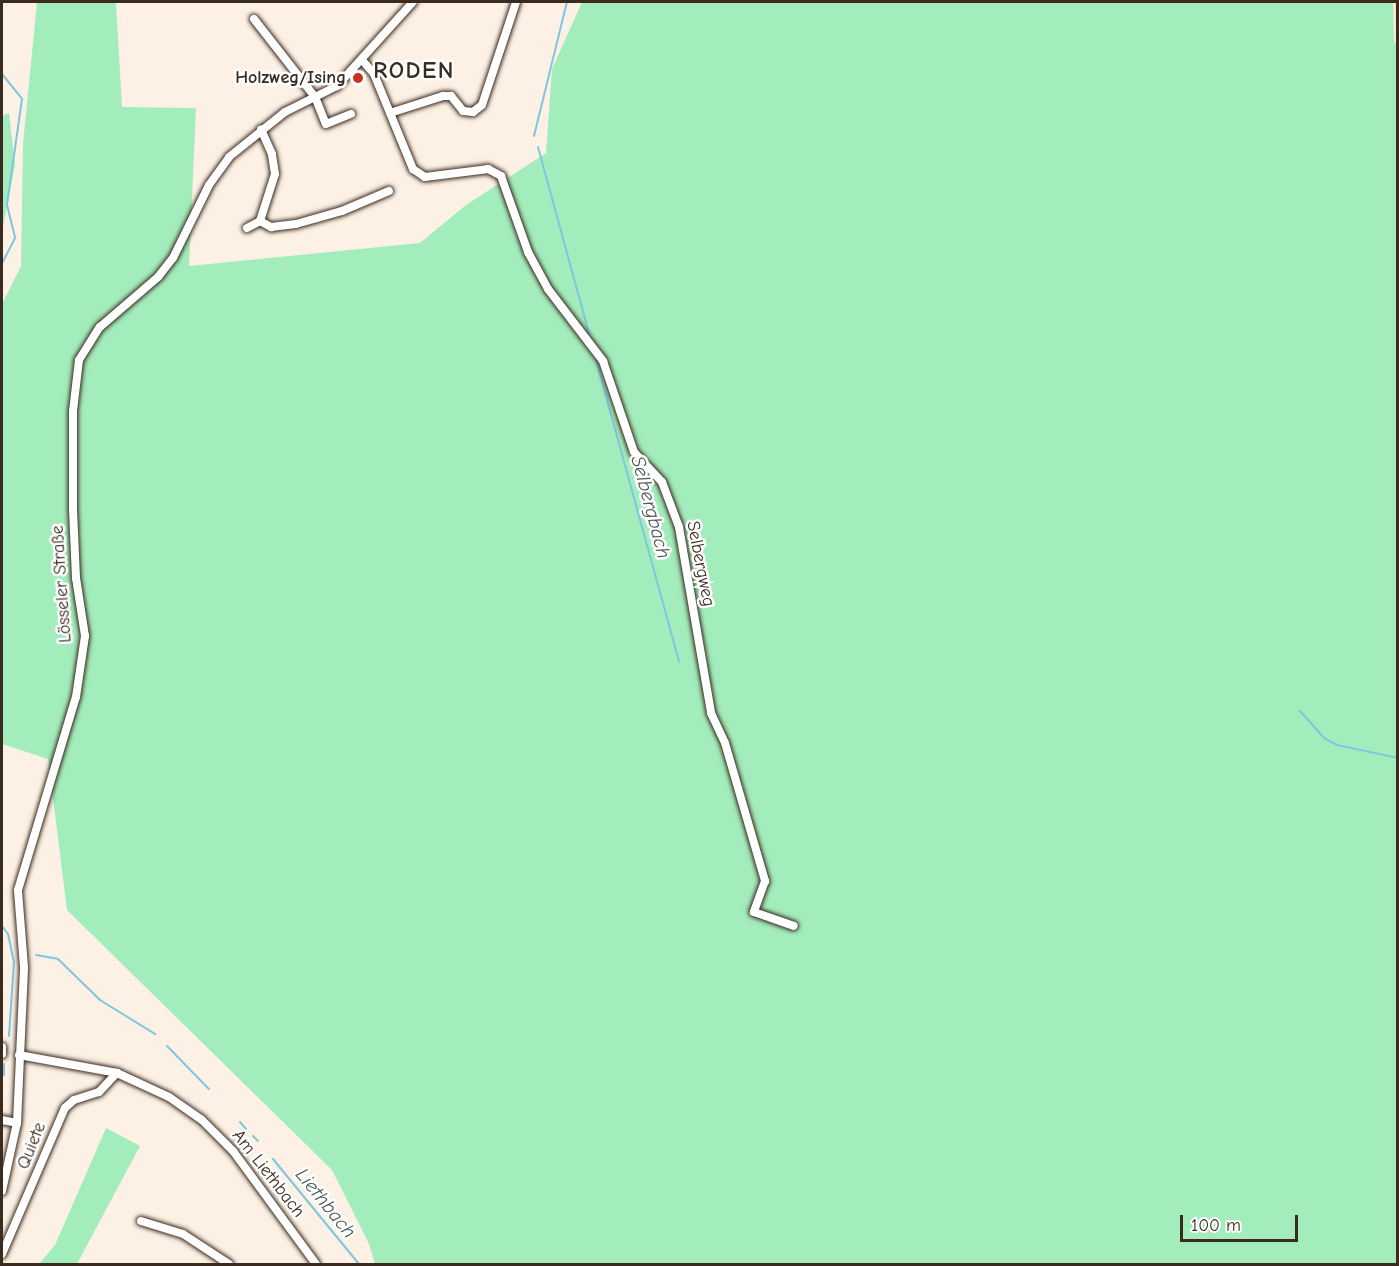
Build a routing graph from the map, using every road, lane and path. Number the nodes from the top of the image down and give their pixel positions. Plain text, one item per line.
1 (413, 2) edge
2 (516, 2) edge
3 (254, 19) dead end
4 (362, 60) junction
5 (315, 97) junction
6 (390, 113) junction
7 (351, 114) dead end
8 (261, 129) junction
9 (389, 191) dead end
10 (260, 221) junction
11 (247, 228) dead end
12 (794, 926) dead end
13 (2, 1047) edge
14 (2, 1054) edge
15 (19, 1055) junction
16 (117, 1073) junction
17 (17, 1123) junction
18 (3, 1124) edge
19 (2, 1191) edge
20 (141, 1221) dead end
21 (2, 1254) edge
22 (229, 1264) edge
23 (316, 1264) edge

1 - 4 street, Lösseler Straße
2 - 6 street
3 - 5 street
4 - 5 street, Lösseler Straße
4 - 6 street, Selbergweg
5 - 7 street
5 - 8 street, Lösseler Straße
6 - 12 street, Selbergweg
8 - 10 street
8 - 15 street, Lösseler Straße
9 - 10 street
10 - 11 street
13 - 14 street
15 - 16 street, Am Liethbach
15 - 17 street, Lösseler Straße
16 - 21 street, Quiete
16 - 23 street, Am Liethbach
17 - 18 street
17 - 19 street, Lösseler Straße
20 - 22 street

